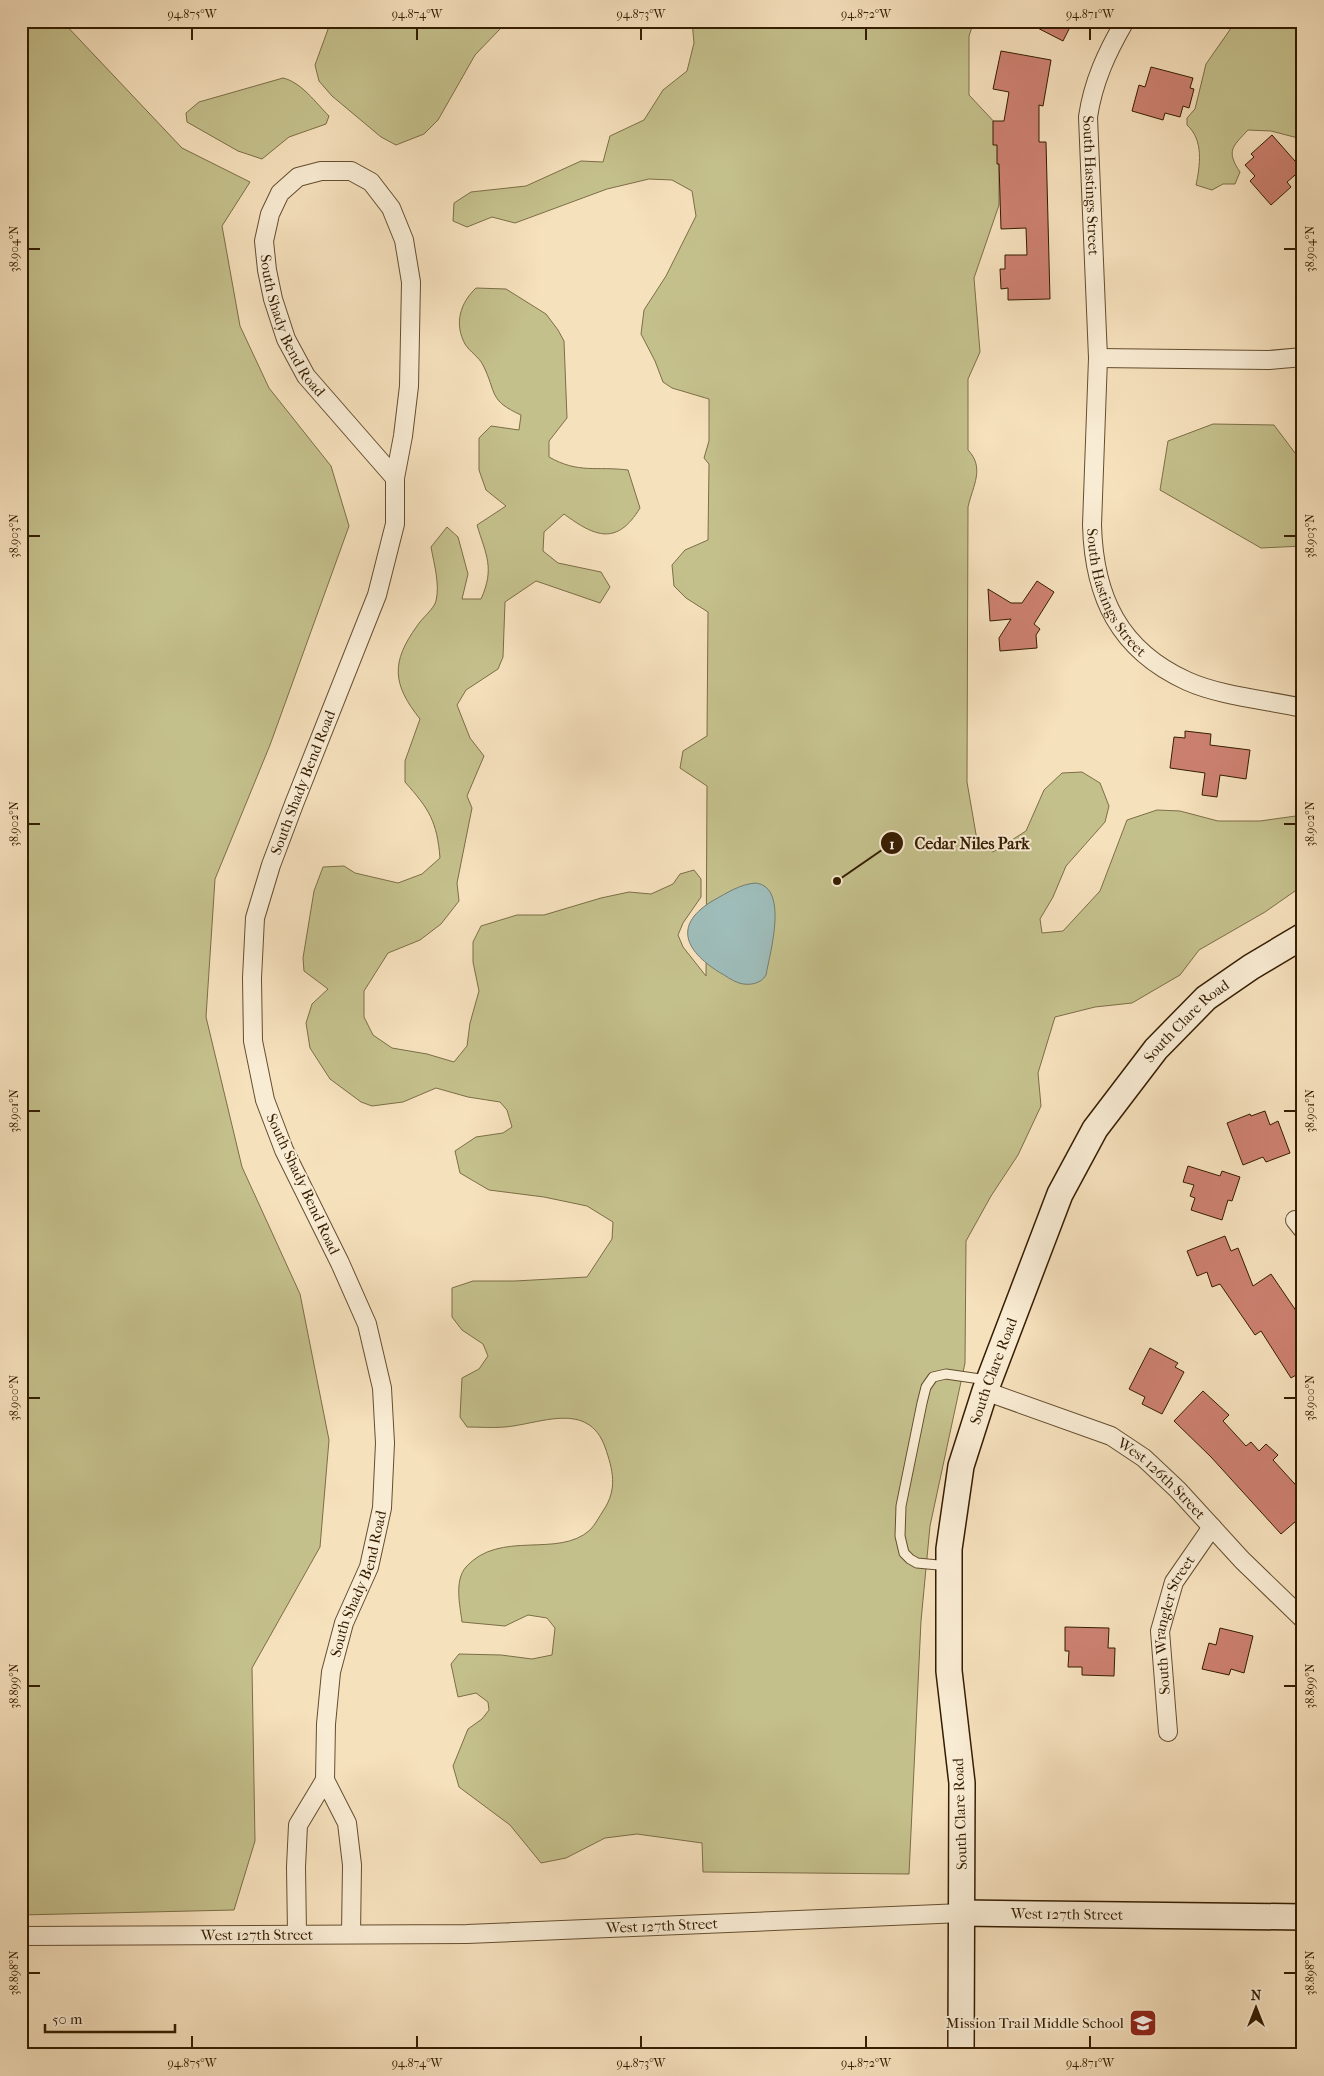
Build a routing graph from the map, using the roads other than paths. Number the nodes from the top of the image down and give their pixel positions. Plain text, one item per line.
1 (1125, 21) edge
2 (1303, 357) edge
3 (1098, 358) junction
4 (395, 478) junction
5 (1303, 708) edge
6 (1303, 936) edge
7 (987, 1386) junction
8 (1212, 1527) junction
9 (949, 1566) junction
10 (1303, 1619) edge
11 (1168, 1732) dead end
12 (325, 1780) junction
13 (962, 1913) junction
14 (1303, 1918) edge
15 (297, 1933) junction
16 (351, 1934) junction
17 (21, 1936) edge
18 (961, 2055) edge

1 - 3 street, South Hastings Street
2 - 3 street
3 - 5 street, South Hastings Street
4 - 4 street, South Shady Bend Road
4 - 12 street, South Shady Bend Road
6 - 7 street, South Clare Road
7 - 8 street, West 126th Street
7 - 9 street, South Clare Road
7 - 9 lane
8 - 10 street, West 126th Street
8 - 11 street, South Wrangler Street
9 - 13 street, South Clare Road
12 - 15 street
12 - 16 street
13 - 14 street, West 127th Street
13 - 16 street, West 127th Street
13 - 18 street, South Clare Road
15 - 16 street, West 127th Street
15 - 17 street, West 127th Street

